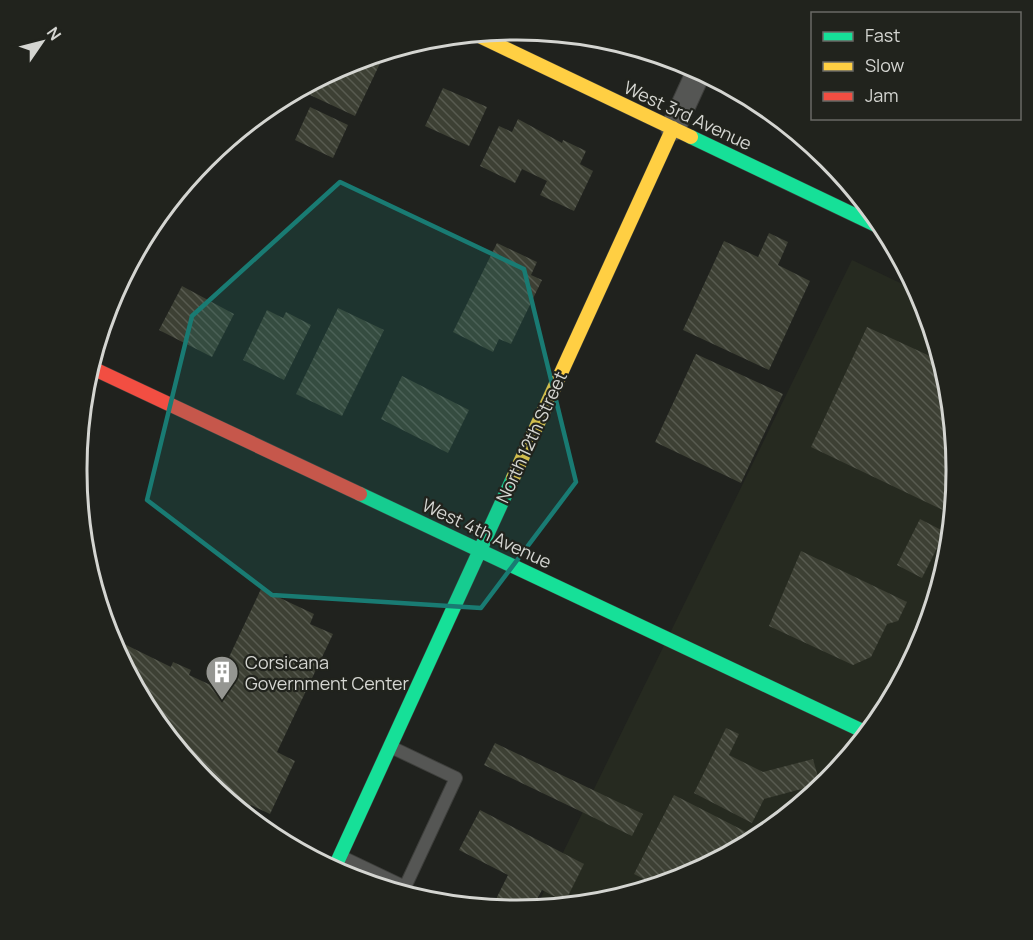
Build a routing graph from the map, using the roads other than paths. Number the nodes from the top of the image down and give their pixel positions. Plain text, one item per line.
1 (490, 41) edge
2 (695, 80) edge
3 (673, 128) junction
4 (866, 220) edge
5 (99, 372) edge
6 (480, 550) junction
7 (859, 729) edge
8 (390, 746) junction
9 (338, 860) edge
10 (406, 885) edge

1 - 3 street, West 3rd Avenue
2 - 3 street, North 12th Street
3 - 4 street, West 3rd Avenue
3 - 6 street, North 12th Street
5 - 6 street, West 4th Avenue
6 - 7 street, West 4th Avenue
6 - 8 street, North 12th Street
8 - 9 street, North 12th Street
8 - 10 lane

